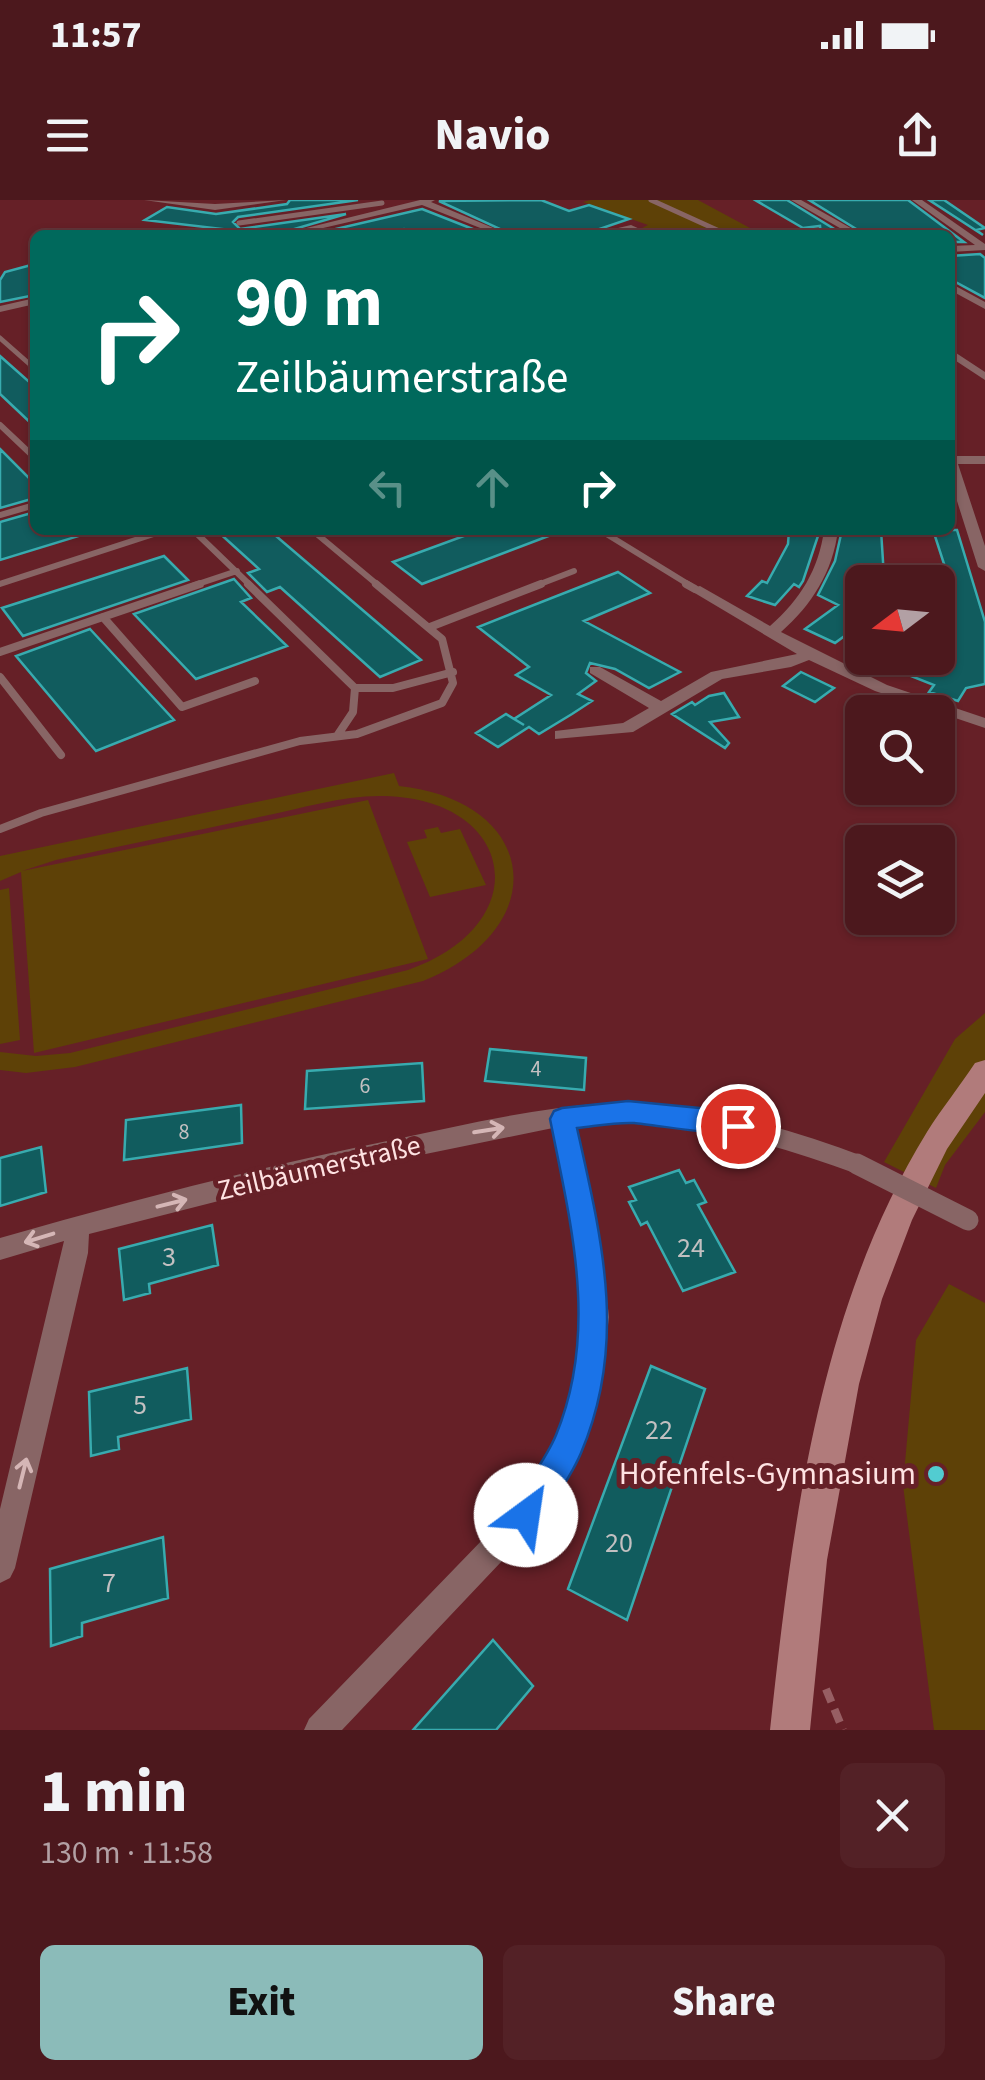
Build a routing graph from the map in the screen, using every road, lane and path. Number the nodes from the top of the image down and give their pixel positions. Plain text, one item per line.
1 (148, 200) edge
2 (282, 200) edge
3 (651, 200) edge
4 (795, 200) edge
5 (916, 200) edge
6 (427, 201) edge
7 (383, 204) edge
8 (239, 223) dead end
9 (311, 228) junction
10 (303, 230) edge
11 (315, 230) edge
12 (494, 230) edge
13 (717, 230) edge
14 (850, 230) edge
15 (985, 247) edge
16 (955, 248) edge
17 (955, 289) edge
18 (30, 302) edge
19 (985, 306) edge
20 (0, 309) edge
21 (0, 338) edge
22 (955, 356) edge
23 (30, 365) edge
24 (985, 377) edge
25 (0, 425) edge
26 (30, 453) edge
27 (955, 460) edge
28 (985, 460) edge
29 (955, 475) edge
30 (30, 507) edge
31 (0, 516) edge
32 (151, 535) edge
33 (198, 535) edge
34 (318, 535) edge
35 (608, 535) edge
36 (830, 535) edge
37 (985, 567) edge
38 (237, 571) junction
39 (574, 571) dead end
40 (0, 584) edge
41 (695, 590) joint
42 (103, 617) junction
43 (430, 627) junction
44 (770, 634) junction
45 (0, 652) edge
46 (809, 654) junction
47 (595, 670) dead end
48 (452, 672) junction
49 (0, 676) edge
50 (255, 680) dead end
51 (356, 688) junction
52 (662, 709) junction
53 (985, 723) edge
54 (561, 735) dead end
55 (336, 736) junction
56 (61, 755) dead end
57 (0, 829) edge
58 (985, 1071) edge
59 (562, 1119) junction
60 (976, 1224) edge
61 (77, 1226) junction
62 (0, 1249) edge
63 (0, 1568) edge
64 (320, 1730) edge
65 (790, 1730) edge

1 - 2 street
3 - 13 lane
4 - 14 street
5 - 15 street
6 - 7 street
6 - 12 street
7 - 8 lane
7 - 9 street
9 - 10 street
9 - 11 street
15 - 16 street
17 - 19 street
18 - 20 street
21 - 23 lane
22 - 24 street
25 - 26 lane
27 - 28 street
29 - 37 street
30 - 31 lane
32 - 40 lane
33 - 38 lane
34 - 43 lane
35 - 41 lane
36 - 44 street
38 - 42 lane
38 - 51 lane
39 - 43 lane
41 - 44 street
42 - 45 lane
42 - 50 lane
43 - 48 lane
44 - 46 street
46 - 52 street
46 - 53 street
47 - 52 street
48 - 51 lane
48 - 55 lane
49 - 56 lane
51 - 55 lane
52 - 54 street
55 - 57 lane
58 - 65 main road
59 - 60 street, Zeilbäumerstraße, bridge
61 -> 59 street, Zeilbäumerstraße
59 - 64 street
61 -> 62 street, Zeilbäumerstraße
63 -> 61 street

